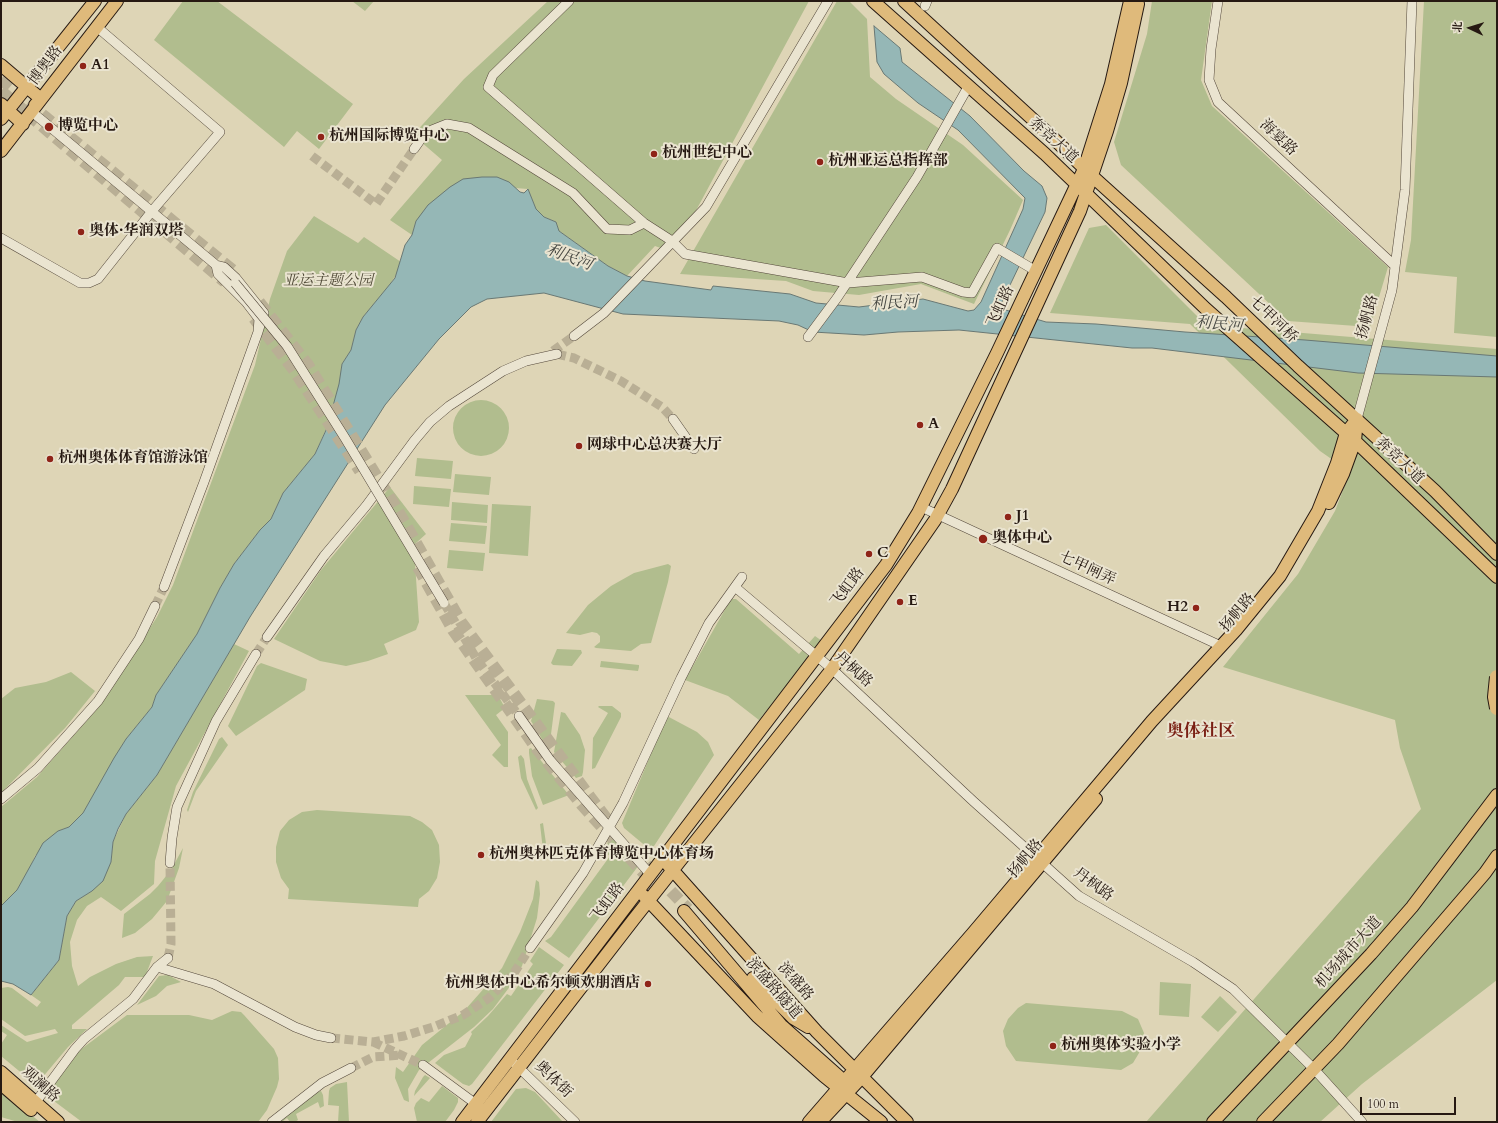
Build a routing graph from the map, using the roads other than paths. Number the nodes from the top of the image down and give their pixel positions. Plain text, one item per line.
1 (95, 1) edge
2 (117, 1) edge
3 (569, 1) edge
4 (828, 1) edge
5 (873, 1) edge
6 (904, 1) edge
7 (1130, 1) edge
8 (1138, 1) edge
9 (1218, 1) edge
10 (1412, 1) edge
11 (97, 27) junction
12 (1, 65) edge
13 (968, 86) junction
14 (26, 87) junction
15 (41, 99) junction
16 (3, 111) edge
17 (32, 112) junction
18 (20, 121) junction
19 (1, 139) edge
20 (414, 150) tunnel mouth
21 (1, 151) edge
22 (1088, 173) junction
23 (1077, 184) junction
24 (1086, 193) junction
25 (152, 212) junction
26 (644, 224) junction
27 (1, 238) edge
28 (672, 241) junction
29 (1395, 266) junction
30 (1031, 268) junction
31 (235, 283) tunnel mouth
32 (848, 283) junction
33 (1226, 297) joint
34 (574, 336) tunnel mouth
35 (808, 337) dead end
36 (552, 353) tunnel mouth
37 (1298, 366) joint
38 (673, 419) tunnel mouth
39 (1356, 419) junction
40 (1351, 437) junction
41 (694, 449) dead end
42 (921, 507) junction
43 (937, 515) junction
44 (1497, 554) edge
45 (1497, 576) edge
46 (742, 577) dead end
47 (735, 586) junction
48 (164, 587) tunnel mouth
49 (444, 603) tunnel mouth
50 (155, 606) tunnel mouth
51 (267, 637) tunnel mouth
52 (1221, 646) junction
53 (256, 654) tunnel mouth
54 (816, 656) junction
55 (832, 669) junction
56 (1497, 677) edge
57 (1497, 708) edge
58 (519, 716) tunnel mouth
59 (1497, 795) edge
60 (1, 799) edge
61 (609, 828) junction
62 (1497, 856) edge
63 (662, 860) junction
64 (1040, 860) junction
65 (170, 863) tunnel mouth
66 (673, 871) junction
67 (650, 874) junction
68 (638, 889) junction
69 (648, 901) junction
70 (530, 948) tunnel mouth
71 (168, 958) tunnel mouth
72 (157, 967) junction
73 (817, 1032) junction
74 (331, 1038) tunnel mouth
75 (1287, 1044) junction
76 (510, 1059) junction
77 (423, 1065) tunnel mouth
78 (351, 1068) tunnel mouth
79 (519, 1068) junction
80 (1314, 1070) junction
81 (1, 1072) edge
82 (858, 1073) junction
83 (9, 1086) edge
84 (843, 1087) junction
85 (35, 1103) junction
86 (476, 1104) junction
87 (46, 1122) edge
88 (58, 1122) edge
89 (272, 1122) edge
90 (462, 1122) edge
91 (477, 1122) edge
92 (575, 1122) edge
93 (809, 1122) edge
94 (820, 1122) edge
95 (881, 1122) edge
96 (907, 1122) edge
97 (1213, 1122) edge
98 (1263, 1122) edge
99 (1362, 1122) edge

1 - 14 main road, 博奥路
2 - 11 main road, 博奥路
3 - 26 street
4 - 28 street
5 - 13 main road, 奔竞大道
6 - 22 main road, 奔竞大道
7 - 22 main road, 飞虹路
8 - 22 main road, 飞虹路
9 - 29 street, 海宴路
10 - 29 street, 扬帆路
11 - 15 main road, 博奥路
11 - 25 street
12 - 14 main road
13 - 23 main road, 奔竞大道
13 - 32 street
14 - 15 main road
14 - 16 main road, 博奥路
15 - 17 main road, 博奥路
15 - 18 main road
16 - 18 main road
17 - 18 main road, 博奥路
17 - 25 street
18 - 19 main road
18 - 21 main road, 博奥路
20 - 26 street
22 - 23 main road, 飞虹路
22 - 24 main road, 飞虹路
22 - 33 main road, 奔竞大道
23 - 24 main road, 奔竞大道
23 - 30 main road, 飞虹路
24 - 40 main road, 奔竞大道
24 - 43 main road, 飞虹路
25 - 27 street
25 - 48 street
26 - 28 street
28 - 32 street
28 - 34 street
29 - 39 street, 扬帆路
30 - 32 street
30 - 42 main road, 飞虹路
31 - 49 street, bridge
32 - 35 street
33 - 37 main road, 七甲河桥
36 - 51 street
37 - 39 main road, 奔竞大道
38 - 41 street
39 - 40 main road
39 - 44 main road, 奔竞大道
40 - 45 main road, 奔竞大道
40 - 52 main road
40 - 64 main road, 扬帆路
42 - 43 street, 七甲闸弄
42 - 54 main road, 飞虹路
43 - 52 street, 七甲闸弄
43 - 55 main road, 飞虹路
46 - 47 street
47 - 54 street, 丹枫路
47 - 61 street
50 - 60 street
52 - 64 main road
53 - 65 street
54 - 55 street, 丹枫路
54 - 63 main road, 飞虹路
55 - 64 street, 丹枫路
55 - 66 main road, 飞虹路
56 - 57 highway, bridge
58 - 61 street
59 - 75 main road, 机场城市大道
61 - 67 street
61 - 70 street
62 - 80 main road
63 - 66 main road, 滨盛路
63 - 67 main road, 飞虹路
64 - 75 street, 丹枫路
64 - 82 main road, 扬帆路
66 - 69 main road, 飞虹路
66 - 73 main road, 滨盛路
67 - 68 main road, 飞虹路
68 - 69 main road
68 - 76 main road, 飞虹路
69 - 79 main road, 飞虹路
69 - 84 main road
71 - 72 street
72 - 74 street
72 - 85 street
73 - 82 main road, 滨盛路
73 - 84 main road, 滨盛路隧道
75 - 80 street, 丹枫路
75 - 97 main road, 机场城市大道
76 - 79 street, 奥体街
76 - 86 main road, 飞虹路
77 - 86 street
78 - 89 street
79 - 91 main road, 飞虹路
79 - 92 street, 奥体街
80 - 98 main road
80 - 99 street, 丹枫路
81 - 83 main road, 观澜路
82 - 84 main road, 扬帆路
82 - 96 main road, 滨盛路
83 - 85 main road, 观澜路
83 - 87 main road, 观澜路
84 - 93 main road
84 - 94 main road, 扬帆路
84 - 95 main road
85 - 88 main road, 观澜路
86 - 90 main road, 飞虹路

